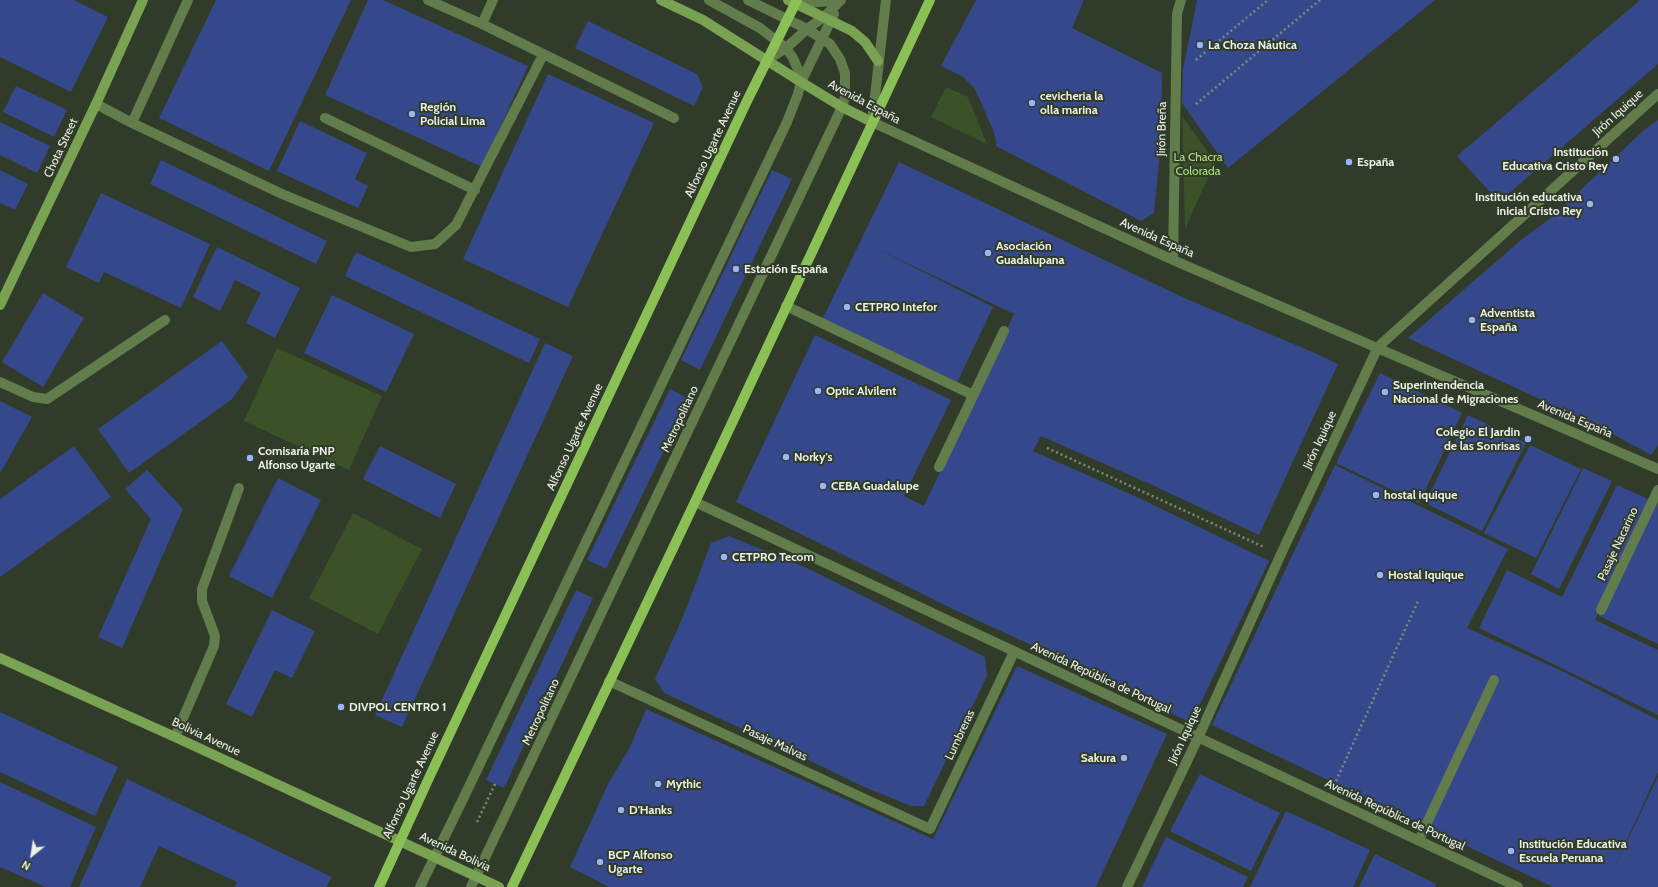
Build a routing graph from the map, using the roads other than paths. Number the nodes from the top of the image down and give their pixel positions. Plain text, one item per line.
1 (143, 0) edge
2 (188, 0) edge
3 (428, 0) edge
4 (493, 0) edge
5 (661, 0) edge
6 (709, 0) edge
7 (748, 0) edge
8 (841, 0) edge
9 (886, 0) edge
10 (930, 0) edge
11 (1181, 0) edge
12 (793, 1) edge
13 (788, 19) junction
14 (827, 19) junction
15 (482, 24) junction
16 (807, 29) junction
17 (822, 38) junction
18 (776, 40) junction
19 (786, 48) junction
20 (543, 55) junction
21 (767, 60) junction
22 (878, 61) junction
23 (801, 82) junction
24 (1658, 94) edge
25 (96, 104) junction
26 (842, 107) junction
27 (325, 118) dead end
28 (674, 118) dead end
29 (872, 122) junction
30 (132, 123) junction
31 (475, 190) junction
32 (1173, 260) junction
33 (0, 305) edge
34 (786, 306) junction
35 (166, 320) dead end
36 (1004, 331) dead end
37 (1378, 347) junction
38 (0, 382) edge
39 (973, 395) junction
40 (939, 467) dead end
41 (1658, 469) edge
42 (239, 488) dead end
43 (1658, 490) edge
44 (695, 502) junction
45 (1601, 610) dead end
46 (1014, 652) junction
47 (0, 658) edge
48 (1494, 680) dead end
49 (609, 681) junction
50 (175, 737) junction
51 (1198, 738) junction
52 (930, 829) joint
53 (1419, 840) junction
54 (400, 841) junction
55 (434, 857) junction
56 (476, 876) junction
57 (379, 887) edge
58 (420, 887) edge
59 (471, 887) edge
60 (499, 887) edge
61 (512, 887) edge
62 (1127, 887) edge
63 (1518, 887) edge

1 - 25 street, Chota Street
2 - 30 street
3 - 15 street
4 - 15 street
5 - 21 street, Avenida España
6 - 18 street
7 - 13 street, Metropolitano
8 - 12 street
8 - 14 street
9 - 22 street
10 - 29 main road
11 - 32 street, Jirón Breña
12 - 13 main road, Alfonso Ugarte Avenue
12 - 14 street
13 - 16 street, Metropolitano
13 - 18 main road, Alfonso Ugarte Avenue
14 - 16 street
14 - 17 street
14 - 22 street
15 - 20 street
16 - 17 street, Metropolitano
16 - 19 street
17 - 23 street
17 - 26 street, Metropolitano
18 - 19 street
18 - 21 main road, Alfonso Ugarte Avenue
19 - 21 street
19 - 23 street
20 - 28 street
20 - 31 street
21 - 23 street, Avenida España
21 - 54 main road, Alfonso Ugarte Avenue
22 - 29 street
23 - 26 street, Avenida España
23 - 55 street
24 - 37 street, Jirón Iquique
25 - 30 street
25 - 33 street, Chota Street
26 - 29 street, Avenida España
26 - 56 street, Metropolitano
27 - 31 street
29 - 32 street, Avenida España
29 - 34 main road
30 - 31 street
32 - 37 street, Avenida España
34 - 39 street
34 - 44 main road
35 - 38 street
36 - 39 street
37 - 41 street, Avenida España
37 - 51 street, Jirón Iquique
39 - 40 street
42 - 50 street
43 - 45 street, Pasaje Nacarino
44 - 46 street, Avenida República de Portugal
44 - 49 main road
46 - 51 street, Avenida República de Portugal
46 - 52 street, Lumbreras
47 - 50 street, Bolivia Avenue
48 - 53 street
49 - 52 street, Pasaje Malvas
49 - 61 main road
50 - 54 street, Bolivia Avenue
51 - 53 street, Avenida República de Portugal
51 - 62 street, Jirón Iquique
53 - 63 street, Avenida República de Portugal
54 - 55 street, Avenida Bolivia
54 - 57 main road, Alfonso Ugarte Avenue
55 - 56 street, Avenida Bolivia
55 - 58 street
56 - 59 street, Metropolitano
56 - 60 street, Avenida Bolivia

